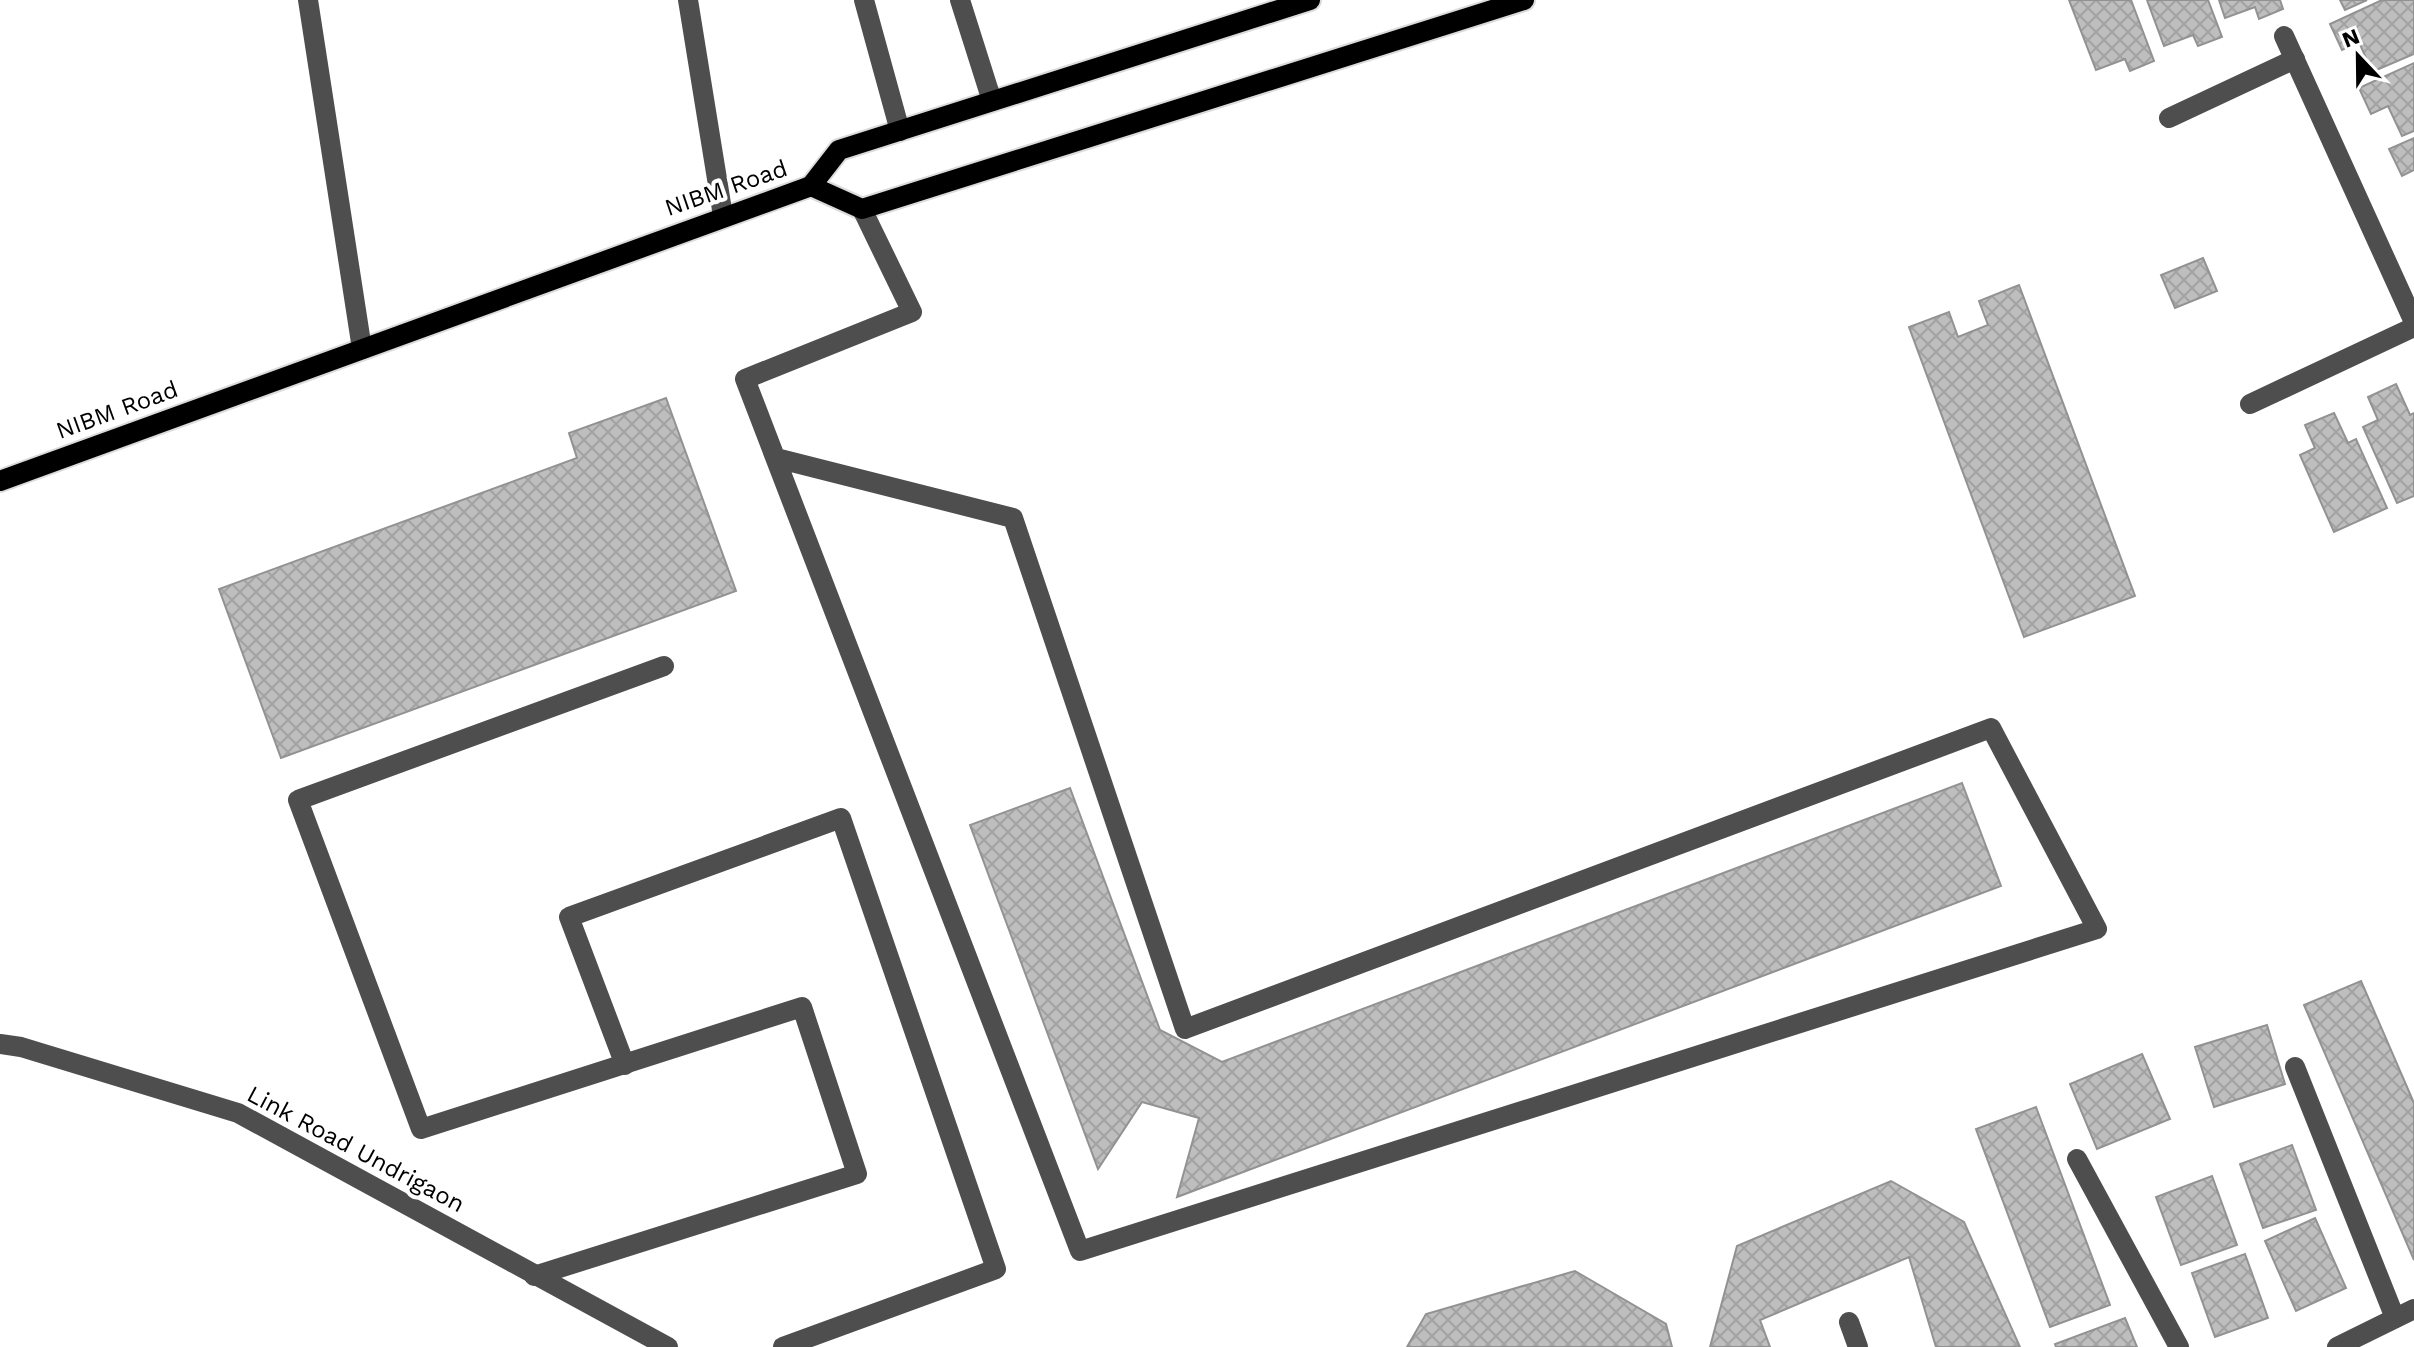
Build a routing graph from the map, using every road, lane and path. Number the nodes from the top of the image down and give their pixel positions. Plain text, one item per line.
1 (308, 0) edge
2 (688, 0) edge
3 (864, 0) edge
4 (960, 0) edge
5 (1310, 0) edge
6 (1524, 0) edge
7 (2284, 36) dead end
8 (2295, 59) junction
9 (992, 101) junction
10 (2169, 118) dead end
11 (900, 131) junction
12 (811, 186) junction
13 (862, 209) junction
14 (723, 216) junction
15 (2414, 325) edge
16 (362, 349) junction
17 (2250, 404) dead end
18 (776, 458) junction
19 (0, 481) edge
20 (664, 666) dead end
21 (0, 1044) edge
22 (625, 1065) junction
23 (2295, 1067) dead end
24 (2077, 1159) dead end
25 (534, 1276) junction
26 (2414, 1309) edge
27 (2395, 1318) junction
28 (1849, 1322) dead end
29 (668, 1347) edge
30 (783, 1347) edge
31 (1858, 1347) edge
32 (2179, 1347) edge
33 (2337, 1347) edge

1 - 16 street
2 - 14 street
3 - 11 street
4 - 9 street
5 - 9 main road
6 - 13 main road
7 - 8 street
8 - 10 street
8 - 15 street
9 - 11 main road
11 - 12 main road
12 - 13 main road, NIBM Road
12 - 14 main road, NIBM Road
13 - 18 street
14 - 16 main road, NIBM Road
15 - 17 street
16 - 19 main road, NIBM Road
18 - 18 street
20 - 22 street
21 - 25 street, Link Road Undrigaon
22 - 25 street
22 - 30 street
23 - 27 street
24 - 32 street
25 - 29 street, Link Road Undrigaon
26 - 27 street
27 - 33 street
28 - 31 street

